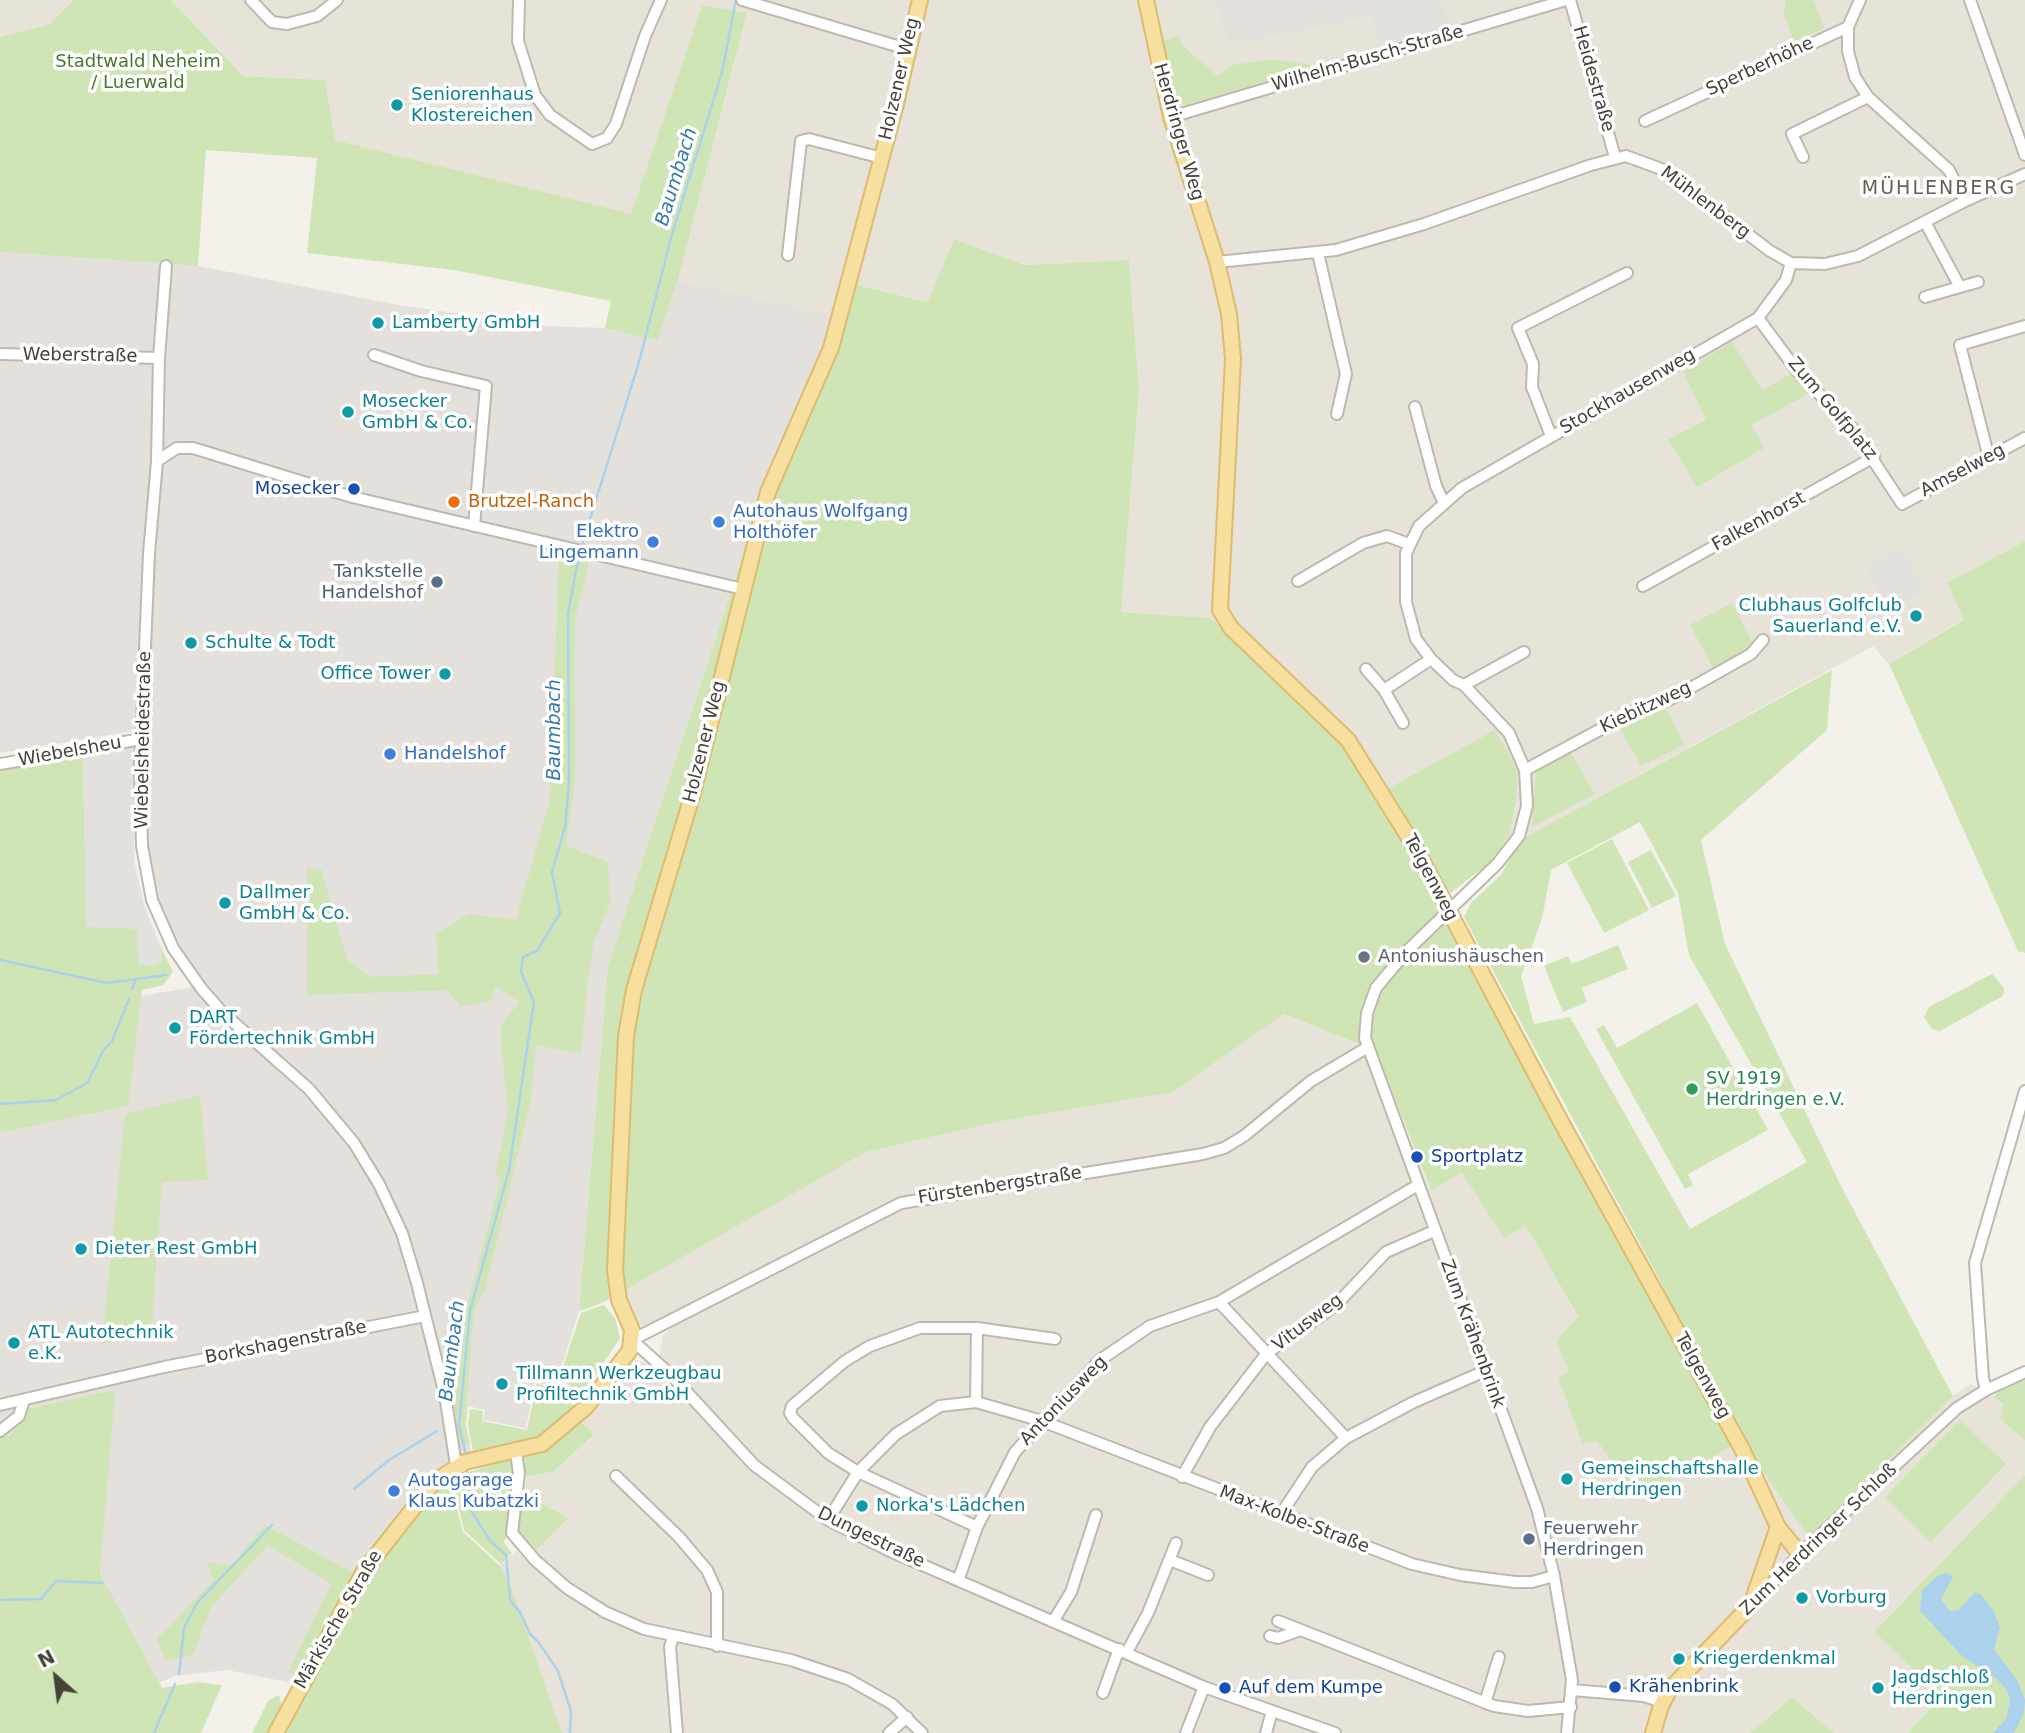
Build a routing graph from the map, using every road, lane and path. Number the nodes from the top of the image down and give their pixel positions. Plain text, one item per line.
1 (251, 0) edge
2 (337, 0) edge
3 (519, 0) edge
4 (661, 0) edge
5 (919, 0) edge
6 (1146, 0) edge
7 (1568, 0) edge
8 (1860, 0) edge
9 (1970, 0) edge
10 (744, 1) edge
11 (1849, 27) junction
12 (907, 49) junction
13 (1868, 97) junction
14 (1171, 117) junction
15 (1645, 121) dead end
16 (2025, 155) edge
17 (1615, 157) junction
18 (881, 158) junction
19 (1803, 158) dead end
20 (2025, 174) edge
21 (1965, 201) junction
22 (1925, 222) junction
23 (1318, 253) junction
24 (788, 256) dead end
25 (1217, 262) junction
26 (1791, 263) junction
27 (166, 266) dead end
28 (1627, 273) dead end
29 (1978, 282) dead end
30 (1960, 287) junction
31 (1925, 297) dead end
32 (1758, 317) junction
33 (2025, 326) edge
34 (0, 354) edge
35 (374, 355) dead end
36 (159, 358) junction
37 (1415, 407) dead end
38 (1337, 414) dead end
39 (1551, 436) junction
40 (2025, 438) edge
41 (1874, 457) junction
42 (1989, 457) junction
43 (157, 461) junction
44 (1443, 501) junction
45 (1902, 504) joint
46 (474, 526) junction
47 (1409, 544) junction
48 (1298, 581) dead end
49 (1643, 586) dead end
50 (743, 589) junction
51 (1763, 640) dead end
52 (1524, 652) dead end
53 (1431, 659) junction
54 (1366, 669) dead end
55 (1464, 685) junction
56 (1384, 690) junction
57 (1403, 723) dead end
58 (141, 739) junction
59 (0, 764) edge
60 (1525, 770) junction
61 (1449, 912) junction
62 (1407, 951) joint
63 (1368, 1048) junction
64 (2025, 1091) edge
65 (1419, 1185) junction
66 (1434, 1231) junction
67 (1219, 1302) junction
68 (425, 1316) junction
69 (977, 1328) junction
70 (1055, 1339) dead end
71 (632, 1340) junction
72 (1267, 1353) junction
73 (1485, 1371) junction
74 (2025, 1372) edge
75 (1986, 1390) junction
76 (24, 1400) junction
77 (976, 1402) junction
78 (0, 1405) edge
79 (1042, 1421) junction
80 (0, 1431) edge
81 (1346, 1438) junction
82 (516, 1453) junction
83 (456, 1465) junction
84 (858, 1472) junction
85 (615, 1476) dead end
86 (1182, 1477) junction
87 (1281, 1514) junction
88 (1096, 1515) dead end
89 (828, 1520) junction
90 (976, 1527) junction
91 (1778, 1527) junction
92 (1177, 1543) dead end
93 (1800, 1554) junction
94 (1170, 1560) junction
95 (1208, 1574) dead end
96 (1554, 1576) junction
97 (959, 1578) junction
98 (1751, 1605) junction
99 (1054, 1620) junction
100 (1278, 1621) dead end
101 (1297, 1631) junction
102 (1269, 1636) dead end
103 (673, 1637) junction
104 (717, 1646) junction
105 (1123, 1651) junction
106 (1499, 1657) dead end
107 (1204, 1687) junction
108 (1572, 1690) junction
109 (1103, 1693) dead end
110 (1662, 1702) junction
111 (1485, 1703) junction
112 (1571, 1707) junction
113 (1272, 1711) junction
114 (907, 1717) junction
115 (276, 1733) edge
116 (677, 1733) edge
117 (888, 1733) edge
118 (922, 1733) edge
119 (1186, 1733) edge
120 (1266, 1733) edge
121 (1335, 1733) edge
122 (1567, 1733) edge
123 (1653, 1733) edge

1 - 2 street
3 - 4 street
5 - 12 main road, Holzener Weg
6 - 14 main road, Herdringer Weg
7 - 14 street, Wilhelm-Busch-Straße
7 - 17 street, Heidestraße
8 - 11 street
9 - 16 street
10 - 12 street
11 - 13 street
11 - 15 street, Sperberhöhe
12 - 18 main road, Holzener Weg
13 - 19 street
13 - 21 street
14 - 25 main road, Herdringer Weg
17 - 23 street, Mühlenberg
17 - 26 street, Mühlenberg
18 - 24 street, Holzener Weg
18 - 50 main road, Holzener Weg
20 - 21 street
21 - 22 street
22 - 26 street
22 - 30 street
23 - 25 street, Mühlenberg
23 - 38 street
25 - 61 main road, Telgenweg
26 - 32 street, Stockhausenweg
27 - 36 street, Wiebelsheidestraße
28 - 39 street
29 - 30 street
30 - 31 street
32 - 39 street, Stockhausenweg
32 - 41 street, Zum Golfplatz
33 - 42 street
34 - 36 street, Weberstraße
35 - 46 street
36 - 43 street, Wiebelsheidestraße
37 - 44 street
39 - 44 street, Stockhausenweg
40 - 42 street, Amselweg
41 - 45 street, Zum Golfplatz
41 - 49 street, Falkenhorst
42 - 45 street, Amselweg
43 - 46 street
43 - 58 street, Wiebelsheidestraße
44 - 47 street, Stockhausenweg
46 - 50 street
47 - 48 street
47 - 53 street, Stockhausenweg
50 - 71 main road, Holzener Weg
51 - 60 street, Kiebitzweg
52 - 55 street
53 - 55 street, Stockhausenweg
53 - 56 street
54 - 56 street
55 - 60 street, Stockhausenweg
56 - 57 street
58 - 59 street, Wiebelsheu
58 - 68 street, Wiebelsheidestraße
60 - 61 street, Stockhausenweg
61 - 62 street, Stockhausenweg
61 - 91 main road, Telgenweg
62 - 63 street, Zum Krähenbrink
63 - 65 street, Zum Krähenbrink
63 - 71 street, Fürstenbergstraße
64 - 75 street
65 - 66 street, Zum Krähenbrink
65 - 67 street, Antoniusweg
66 - 72 street, Vitusweg
66 - 73 street, Zum Krähenbrink
67 - 72 street
67 - 79 street, Antoniusweg
68 - 76 street, Borkshagenstraße
68 - 83 street, Wiebelsheidestraße
69 - 70 street
69 - 77 street
69 - 84 street
71 - 82 main road, Märkische Straße
71 - 89 street, Dungestraße
72 - 81 street
72 - 86 street, Vitusweg
73 - 81 street
73 - 96 street, Zum Krähenbrink
74 - 75 street, Zum Herdringer Schloß
75 - 93 street, Zum Herdringer Schloß
76 - 78 street, Borkshagenstraße
76 - 80 street
77 - 79 street, Max-Kolbe-Straße
77 - 84 street
79 - 86 street, Max-Kolbe-Straße
79 - 90 street, Antoniusweg
81 - 87 street
82 - 83 main road, Märkische Straße
82 - 103 street
83 - 115 main road, Märkische Straße
84 - 89 street
84 - 90 street
85 - 104 street
86 - 87 street, Max-Kolbe-Straße
87 - 96 street, Max-Kolbe-Straße
88 - 99 street
89 - 97 street, Dungestraße
90 - 97 street, Antoniusweg
91 - 93 main road, Telgenweg
91 - 98 main road
92 - 94 street
93 - 98 street, Zum Herdringer Schloß
94 - 95 street
94 - 105 street
96 - 108 street, Zum Krähenbrink
97 - 99 street, Dungestraße
98 - 110 main road, Zum Herdringer Schloß
99 - 105 street, Dungestraße
100 - 101 street
101 - 102 street
101 - 111 street
103 - 104 street
103 - 116 street
104 - 114 street
105 - 107 street, Dungestraße
105 - 109 street
106 - 111 street
107 - 113 street, Dungestraße
107 - 119 street
108 - 110 street
108 - 112 street, Zum Krähenbrink
110 - 123 main road, Zum Herdringer Schloß
111 - 112 street
112 - 122 street, Zum Krähenbrink
113 - 120 street
113 - 121 street, Dungestraße
114 - 117 street
114 - 118 street

